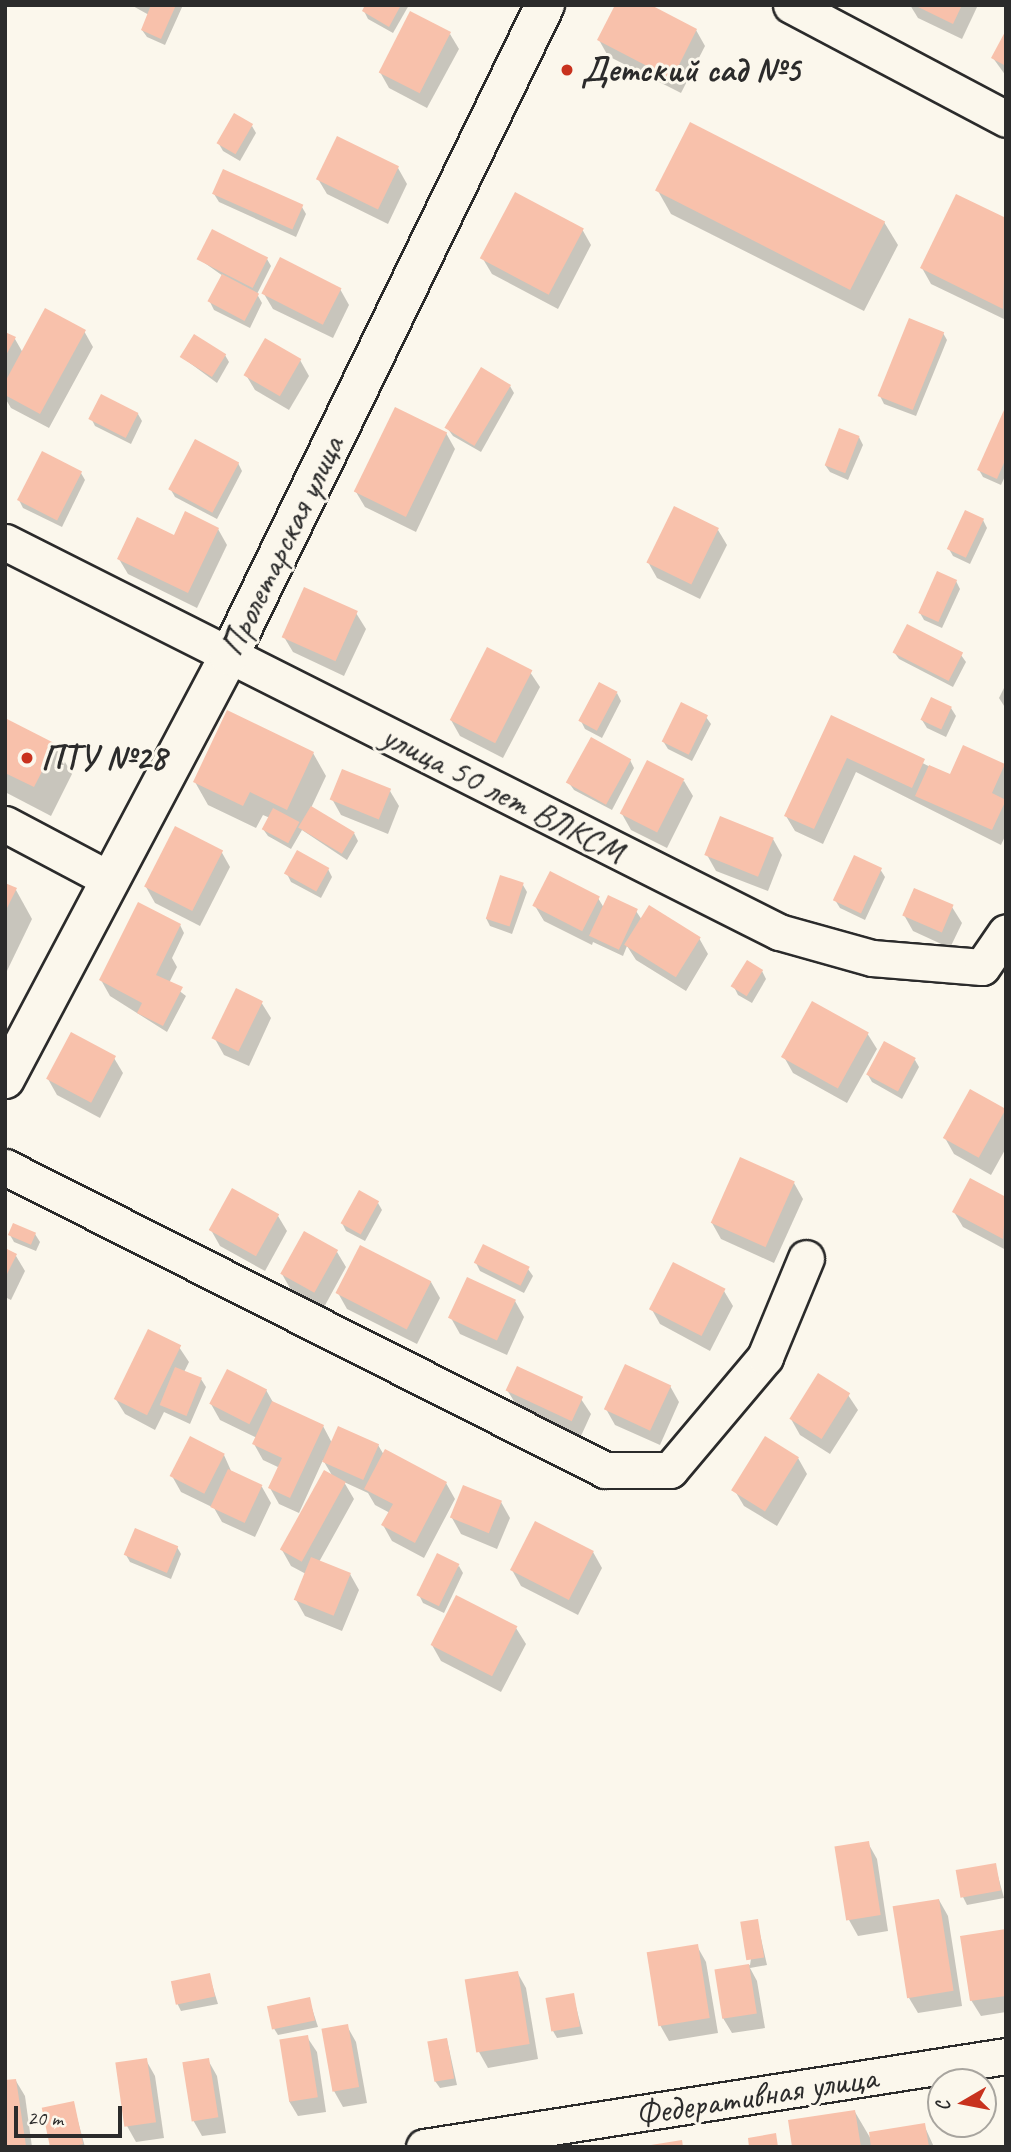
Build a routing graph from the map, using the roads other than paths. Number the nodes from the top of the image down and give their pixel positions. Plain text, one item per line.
1 (545, 5) edge
2 (791, 5) edge
3 (1006, 119) edge
4 (5, 542) edge
5 (229, 656) junction
6 (5, 824) edge
7 (109, 879) junction
8 (1006, 932) edge
9 (994, 970) edge
10 (5, 1079) edge
11 (5, 1167) edge
12 (806, 1258) dead end
13 (1006, 2056) edge
14 (599, 2134) edge
15 (424, 2147) edge

1 - 5 main road, Пролетарская улица
2 - 3 street
4 - 5 street, улица 50 лет ВЛКСМ
5 - 7 main road, Пролетарская улица
5 - 9 street, улица 50 лет ВЛКСМ
6 - 7 street
7 - 10 main road, Пролетарская улица
8 - 9 street, улица 50 лет ВЛКСМ
11 - 12 street
13 - 14 street, Федеративная улица
14 - 15 street, Федеративная улица

